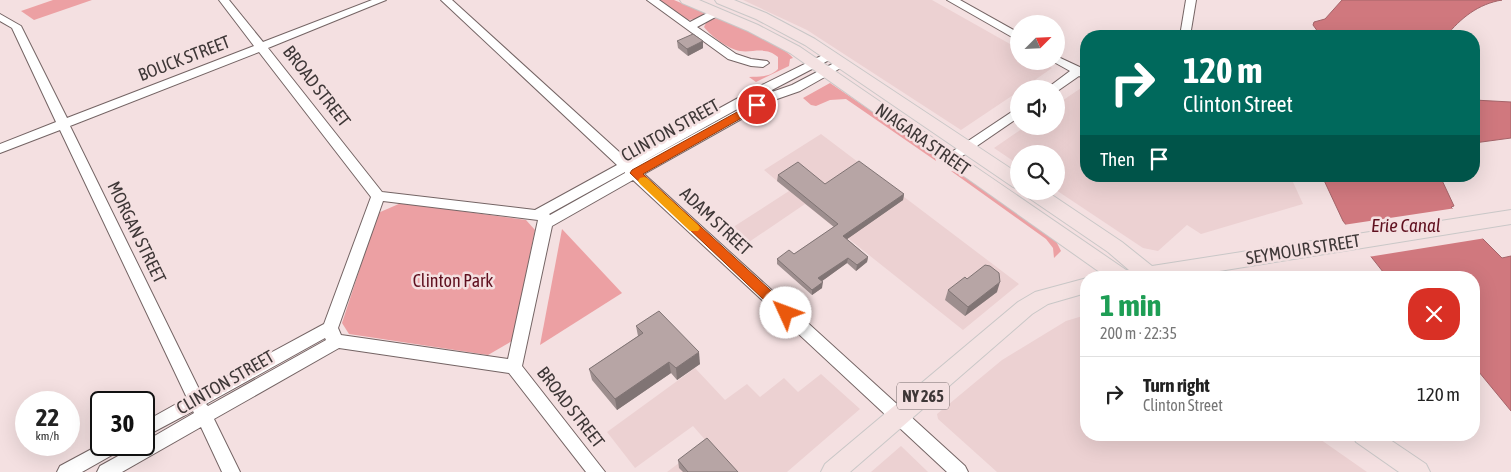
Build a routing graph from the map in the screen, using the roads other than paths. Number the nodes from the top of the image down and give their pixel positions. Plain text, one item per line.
1 (224, 0) edge
2 (381, 0) edge
3 (446, 0) edge
4 (652, 0) edge
5 (687, 0) edge
6 (952, 0) edge
7 (1191, 0) edge
8 (719, 6) edge
9 (0, 17) edge
10 (689, 27) junction
11 (1186, 30) edge
12 (1010, 33) edge
13 (261, 47) junction
14 (836, 59) junction
15 (762, 63) dead end
16 (1065, 64) edge
17 (820, 68) junction
18 (1080, 72) edge
19 (1080, 74) edge
20 (1065, 82) edge
21 (1010, 117) edge
22 (64, 124) junction
23 (0, 149) edge
24 (959, 153) junction
25 (631, 169) junction
26 (1010, 178) edge
27 (378, 196) junction
28 (1045, 200) edge
29 (1511, 217) edge
30 (542, 219) junction
31 (1422, 231) joint
32 (1115, 271) edge
33 (1145, 271) edge
34 (1179, 271) edge
35 (1080, 287) edge
36 (333, 334) junction
37 (514, 367) junction
38 (197, 401) junction
39 (205, 417) junction
40 (899, 417) junction
41 (155, 424) edge
42 (1373, 441) edge
43 (96, 456) edge
44 (66, 472) edge
45 (106, 472) edge
46 (231, 472) edge
47 (596, 472) edge
48 (833, 472) edge
49 (958, 472) edge
50 (1418, 472) edge

1 - 13 street, BROAD STREET
2 - 13 street, BOUCK STREET
3 - 25 street, ADAM STREET
4 - 10 street
5 - 8 main road, NIAGARA STREET
6 - 12 street
7 - 11 street
8 - 10 street
8 - 14 main road, NIAGARA STREET
8 - 17 main road, NIAGARA STREET
9 - 22 street, MORGAN STREET
10 - 15 street
13 - 22 street, BOUCK STREET
13 - 27 street, BROAD STREET
14 - 17 street, CLINTON STREET
14 - 24 main road, NIAGARA STREET
16 - 18 street
17 - 24 main road, NIAGARA STREET
17 - 25 street, CLINTON STREET
19 - 20 street
21 - 24 street
22 - 23 street, BOUCK STREET
22 - 38 street, MORGAN STREET
24 - 26 main road, NIAGARA STREET
24 - 32 main road, NIAGARA STREET
25 - 30 street, CLINTON STREET
25 - 40 street, ADAM STREET
27 - 30 street
27 - 36 street
28 - 33 main road
29 - 31 main road
30 - 37 street
31 - 34 main road, SEYMOUR STREET
35 - 40 main road, NY 265
36 - 37 street
36 - 38 street, CLINTON STREET
36 - 39 street, CLINTON STREET
37 - 47 street, BROAD STREET
38 - 39 street, MORGAN STREET
38 - 41 street, CLINTON STREET
39 - 45 street, CLINTON STREET
39 - 46 street, MORGAN STREET
40 - 48 main road, NY 265
40 - 49 street, ADAM STREET
42 - 50 main road
43 - 44 street

